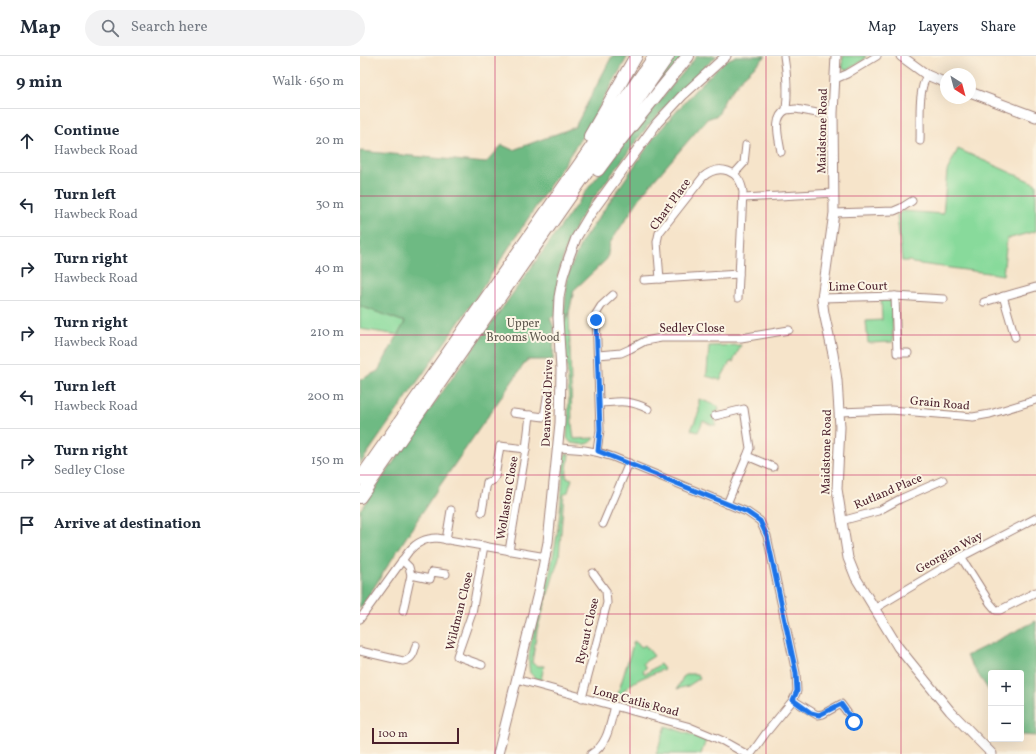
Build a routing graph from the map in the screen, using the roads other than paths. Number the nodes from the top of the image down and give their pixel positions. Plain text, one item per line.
1 (636, 56) edge
2 (655, 56) edge
3 (668, 56) edge
4 (688, 56) edge
5 (726, 56) edge
6 (784, 56) edge
7 (836, 56) edge
8 (901, 56) edge
9 (873, 57) edge
10 (928, 75) junction
11 (835, 79) junction
12 (940, 80) edge
13 (976, 94) edge
14 (786, 110) junction
15 (833, 113) junction
16 (1036, 117) edge
17 (920, 142) dead end
18 (746, 145) dead end
19 (781, 152) dead end
20 (734, 174) junction
21 (560, 193) junction
22 (834, 193) junction
23 (744, 198) junction
24 (912, 200) dead end
25 (834, 213) junction
26 (554, 220) junction
27 (739, 274) junction
28 (660, 279) junction
29 (644, 280) dead end
30 (1036, 287) edge
31 (613, 295) dead end
32 (895, 296) junction
33 (1003, 296) junction
34 (738, 298) dead end
35 (822, 298) junction
36 (944, 299) dead end
37 (984, 302) dead end
38 (789, 330) dead end
39 (1016, 337) dead end
40 (908, 353) dead end
41 (598, 355) junction
42 (548, 390) dead end
43 (1036, 400) edge
44 (600, 403) junction
45 (648, 409) dead end
46 (840, 412) junction
47 (513, 413) dead end
48 (530, 415) junction
49 (716, 416) dead end
50 (558, 448) junction
51 (526, 449) junction
52 (598, 451) junction
53 (747, 456) junction
54 (629, 463) junction
55 (773, 467) dead end
56 (360, 479) edge
57 (943, 480) dead end
58 (360, 497) edge
59 (727, 504) junction
60 (451, 510) dead end
61 (482, 512) dead end
62 (1036, 518) edge
63 (841, 521) junction
64 (603, 524) dead end
65 (446, 540) junction
66 (484, 546) junction
67 (509, 551) junction
68 (961, 557) junction
69 (546, 558) junction
70 (402, 560) junction
71 (593, 573) dead end
72 (446, 574) dead end
73 (411, 575) junction
74 (1036, 592) edge
75 (874, 609) junction
76 (403, 611) dead end
77 (360, 619) edge
78 (416, 645) dead end
79 (360, 651) edge
80 (482, 665) dead end
81 (516, 679) junction
82 (582, 698) junction
83 (793, 700) junction
84 (615, 706) junction
85 (854, 722) dead end
86 (498, 754) edge
87 (591, 754) edge
88 (746, 754) edge
89 (751, 754) edge
90 (992, 754) edge

1 - 21 highway
2 - 21 highway
3 - 26 highway
4 - 26 highway
5 - 50 street, Deanwood Drive
6 - 14 street
7 - 11 street, Maidstone Road
8 - 10 street
9 - 11 street, Maidstone Road
10 - 12 street
10 - 17 street
11 - 15 street, Maidstone Road
13 - 16 street
14 - 15 street
14 - 19 street
15 - 22 street, Maidstone Road
18 - 20 street
20 - 23 street
20 - 28 street, Chart Place
21 - 56 highway
22 - 23 street
22 - 25 street, Maidstone Road
23 - 27 street
24 - 25 street
25 - 35 street, Maidstone Road
26 - 58 highway
27 - 28 street
27 - 34 street
28 - 29 street
30 - 33 street
31 - 41 street
32 - 35 street, Lime Court
32 - 36 street, Lime Court
32 - 40 street, Lime Court
33 - 37 street
33 - 39 street
35 - 46 street, Maidstone Road
38 - 41 street, Sedley Close
41 - 44 street
42 - 48 street
43 - 46 street, Grain Road
44 - 45 street
44 - 52 street
46 - 63 street, Maidstone Road
47 - 48 street
48 - 51 street, Wollaston Close
49 - 53 street
50 - 52 street
50 - 69 street, Deanwood Drive
51 - 61 street, Wollaston Close
51 - 67 street, Wollaston Close
52 - 54 street
53 - 55 street
53 - 59 street
54 - 59 street
54 - 64 street
57 - 63 street, Rutland Place
59 - 83 street
60 - 65 street
62 - 68 street, Georgian Way
63 - 75 street, Maidstone Road
65 - 66 street
65 - 70 street
66 - 67 street
66 - 80 street, Wildman Close
67 - 69 street
68 - 74 street
68 - 75 street, Georgian Way
69 - 81 street, Deanwood Drive
70 - 73 street
70 - 77 street
71 - 82 street, Rycaut Close
72 - 73 street
73 - 76 street
75 - 90 street, Maidstone Road
78 - 79 street
81 - 82 street, Long Catlis Road
81 - 86 street, Deanwood Drive
82 - 84 street, Long Catlis Road
83 - 85 street
83 - 89 street
84 - 87 street
84 - 88 street, Long Catlis Road

